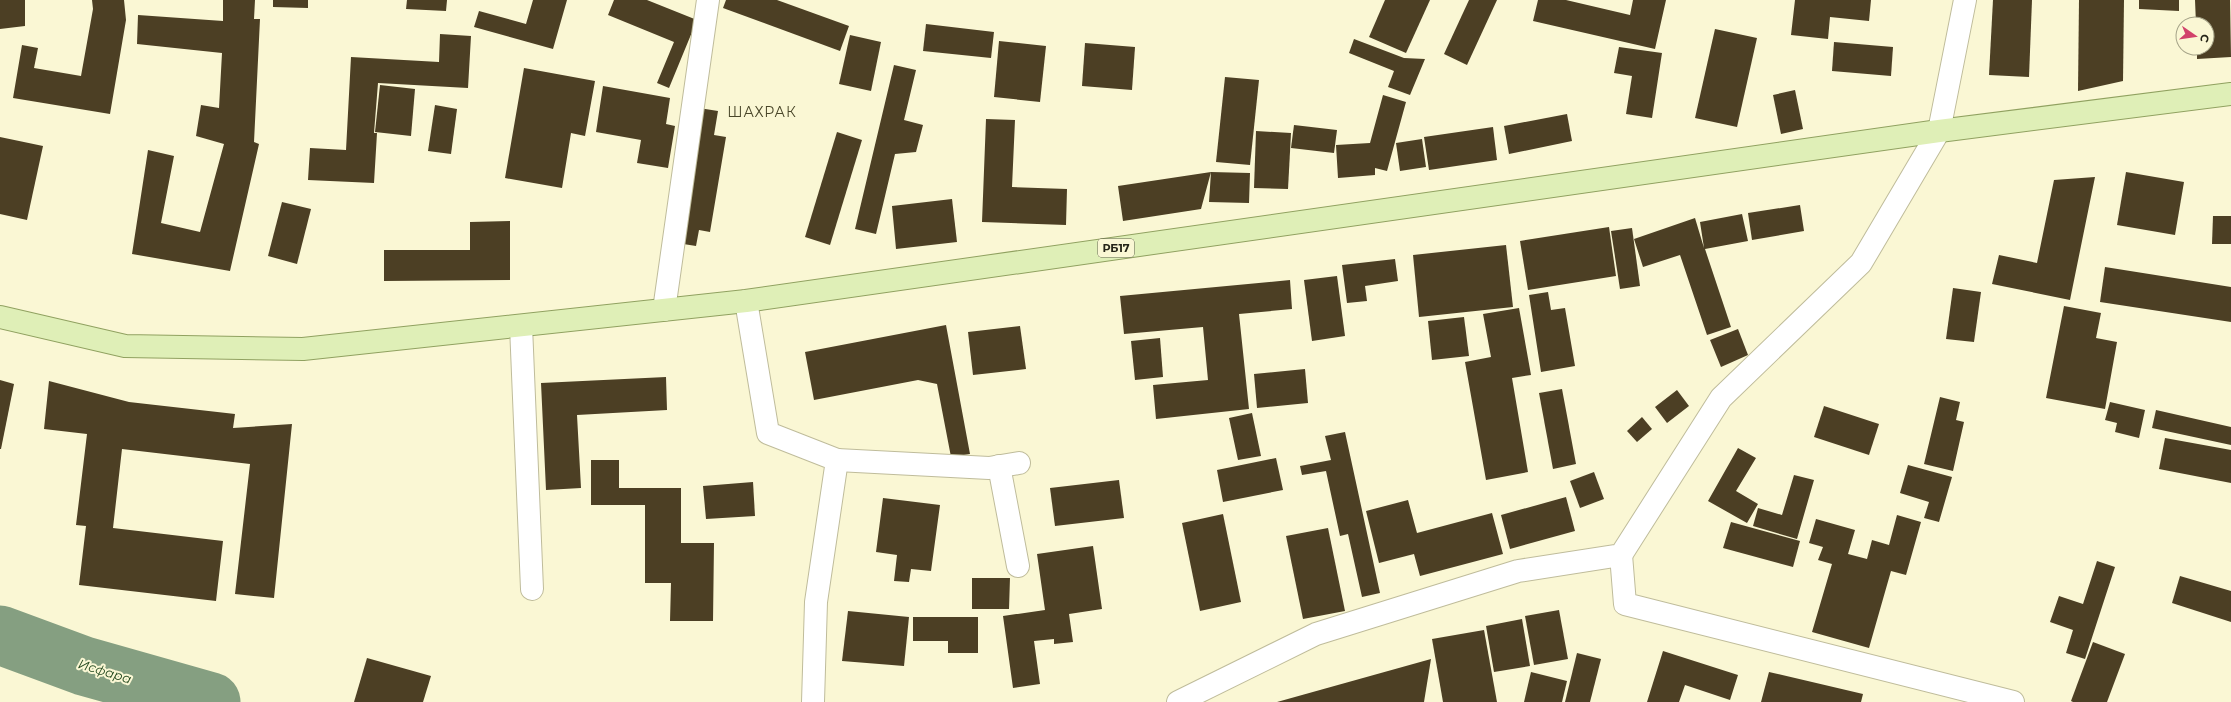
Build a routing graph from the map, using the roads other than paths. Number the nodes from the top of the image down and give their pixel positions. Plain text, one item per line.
1 (708, 0) edge
2 (1965, 0) edge
3 (2231, 94) edge
4 (1938, 132) junction
5 (746, 301) junction
6 (664, 310) junction
7 (0, 317) edge
8 (521, 326) junction
9 (837, 460) junction
10 (1621, 555) junction
11 (1018, 566) dead end
12 (532, 589) dead end
13 (813, 702) edge
14 (1178, 702) edge
15 (2014, 702) edge

1 - 6 street
2 - 4 street
3 - 4 main road, РБ17
4 - 5 main road, РБ17
4 - 10 street
5 - 6 main road, РБ17
5 - 9 street
6 - 8 main road, РБ17
7 - 8 main road, РБ17
8 - 12 street
9 - 11 street
9 - 13 street
10 - 14 street
10 - 15 street

